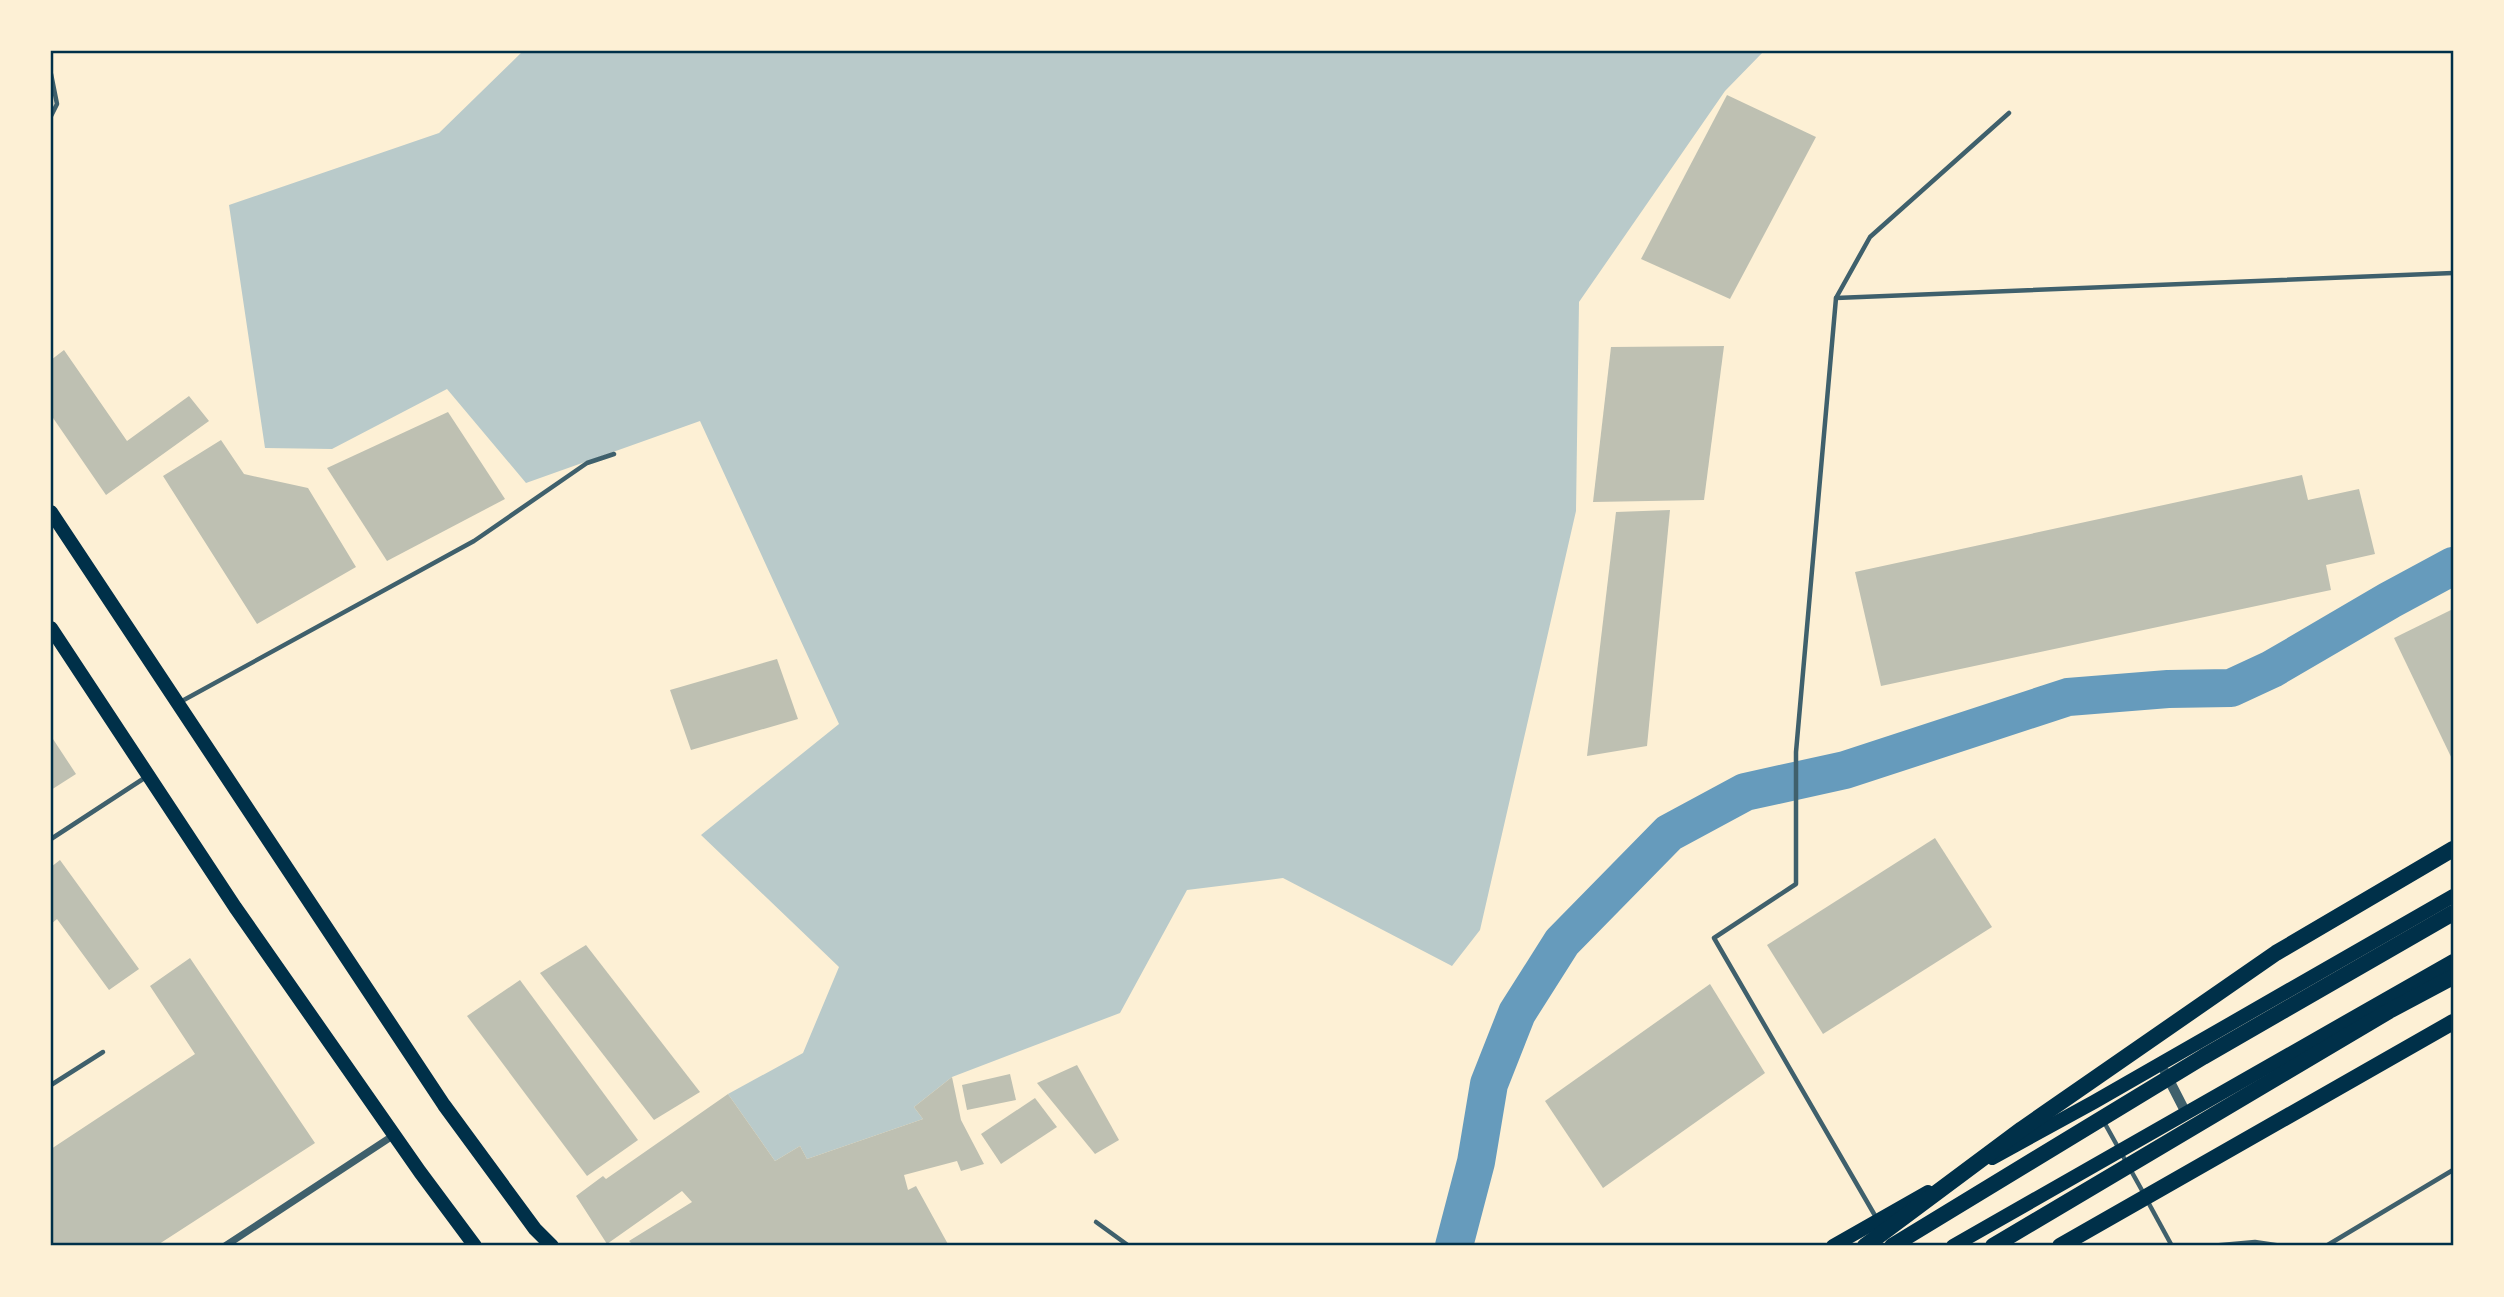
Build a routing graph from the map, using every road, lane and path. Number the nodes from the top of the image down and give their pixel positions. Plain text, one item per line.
1 (51, 74) edge
2 (2009, 113) dead end
3 (51, 116) edge
4 (2453, 273) edge
5 (1836, 298) junction
6 (614, 454) dead end
7 (51, 512) edge
8 (51, 628) edge
9 (178, 703) junction
10 (147, 776) junction
11 (51, 839) edge
12 (2453, 849) edge
13 (2453, 896) edge
14 (2453, 913) edge
15 (2453, 961) edge
16 (2453, 977) edge
17 (2453, 1022) edge
18 (103, 1052) dead end
19 (2161, 1064) junction
20 (51, 1085) edge
21 (2186, 1113) junction
22 (2100, 1115) dead end
23 (394, 1135) junction
24 (2119, 1151) junction
25 (2453, 1170) edge
26 (1878, 1220) junction
27 (1096, 1222) dead end
28 (226, 1246) edge
29 (475, 1246) edge
30 (552, 1246) edge
31 (1129, 1246) edge
32 (1833, 1246) edge
33 (1865, 1246) edge
34 (1892, 1246) edge
35 (1953, 1246) edge
36 (1993, 1246) edge
37 (2060, 1246) edge
38 (2172, 1246) edge
39 (2210, 1246) edge
40 (2282, 1246) edge
41 (2326, 1246) edge

1 - 3 lane
2 - 5 lane
4 - 5 lane
5 - 26 lane
6 - 9 lane
7 - 9 main road
8 - 10 main road
9 - 30 main road
10 - 11 lane
10 - 23 main road
12 - 33 highway
13 - 19 main road
14 - 34 highway
15 - 21 main road
16 - 36 highway
17 - 37 highway
18 - 20 lane
19 - 21 street
19 - 26 main road
21 - 24 main road
22 - 24 lane
23 - 28 street
23 - 29 main road
24 - 35 main road
24 - 38 lane
25 - 41 lane
26 - 32 main road
27 - 31 lane
39 - 40 lane

